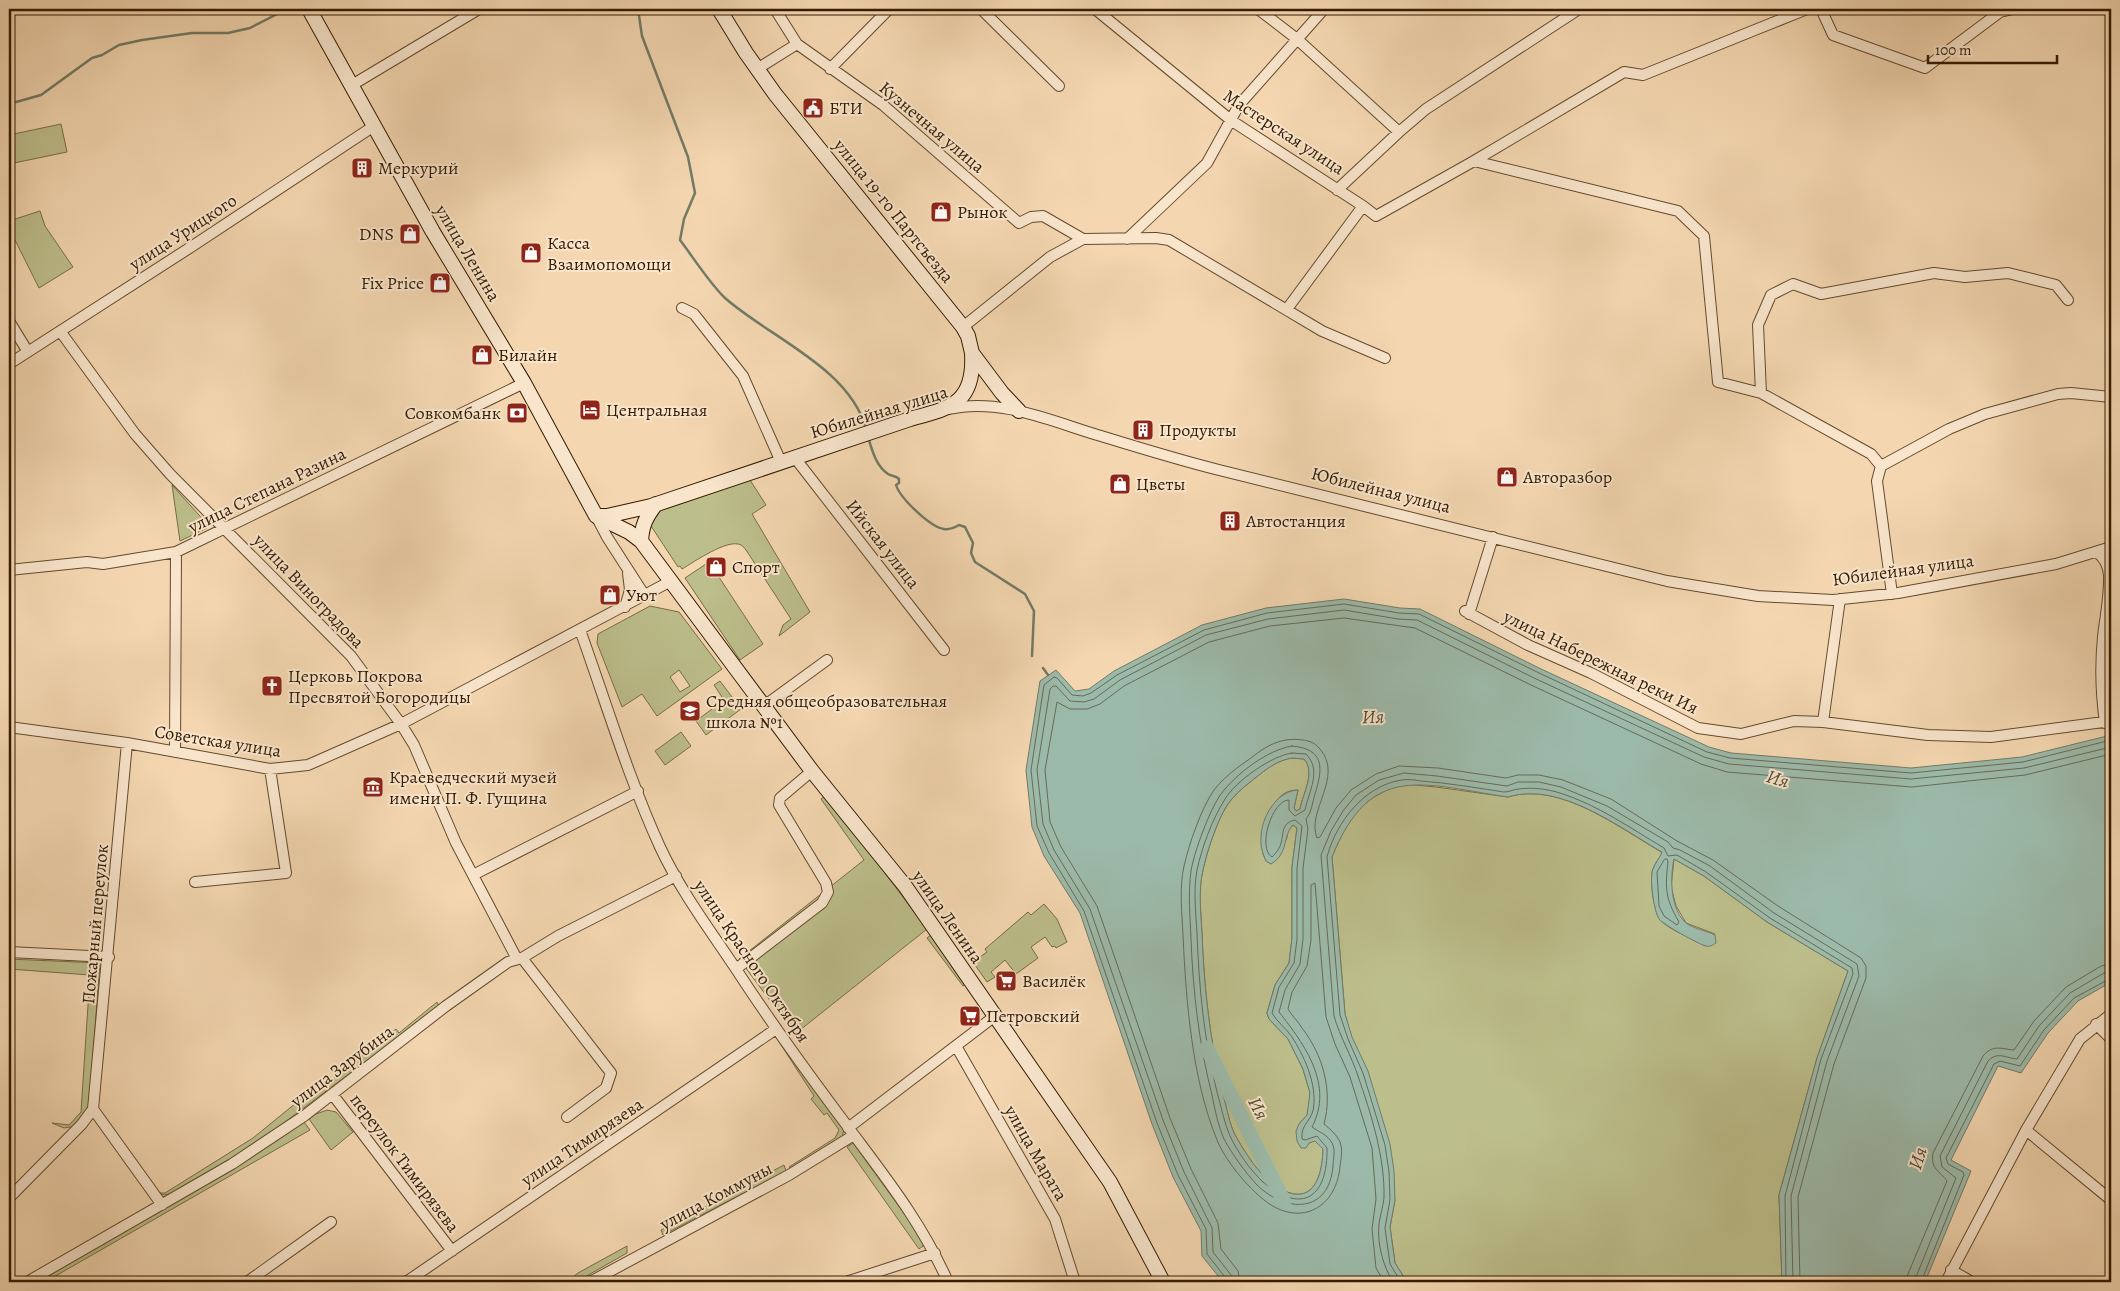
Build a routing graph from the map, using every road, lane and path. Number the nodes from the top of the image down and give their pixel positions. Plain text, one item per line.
1 (309, 9) edge
2 (479, 9) edge
3 (719, 9) edge
4 (775, 9) edge
5 (889, 9) edge
6 (981, 9) edge
7 (1095, 9) edge
8 (1258, 9) edge
9 (1324, 9) edge
10 (1579, 9) edge
11 (1807, 9) edge
12 (1821, 9) edge
13 (2013, 9) edge
14 (1297, 39) junction
15 (797, 44) junction
16 (757, 69) junction
17 (830, 69) junction
18 (352, 85) junction
19 (1059, 86) dead end
20 (1232, 121) junction
21 (374, 126) junction
22 (1399, 132) junction
23 (1474, 161) junction
24 (1337, 190) junction
25 (1363, 206) junction
26 (1083, 239) junction
27 (1127, 239) junction
28 (2068, 300) dead end
29 (682, 308) dead end
30 (1287, 309) junction
31 (9, 321) edge
32 (964, 327) junction
33 (60, 331) junction
34 (28, 352) junction
35 (972, 353) junction
36 (1385, 358) dead end
37 (9, 364) edge
38 (524, 383) junction
39 (1761, 393) junction
40 (2111, 398) edge
41 (943, 410) junction
42 (1019, 411) junction
43 (795, 458) junction
44 (781, 462) junction
45 (1882, 466) junction
46 (656, 504) junction
47 (596, 516) junction
48 (225, 528) junction
49 (629, 532) junction
50 (1493, 537) junction
51 (640, 541) junction
52 (611, 544) junction
53 (2111, 547) edge
54 (176, 552) junction
55 (2097, 552) junction
56 (9, 570) edge
57 (628, 571) junction
58 (674, 585) junction
59 (1892, 594) junction
60 (646, 596) junction
61 (1840, 599) junction
62 (625, 607) junction
63 (580, 630) junction
64 (944, 650) dead end
65 (827, 660) dead end
66 (764, 706) junction
67 (1823, 722) junction
68 (2108, 722) edge
69 (401, 724) junction
70 (9, 727) edge
71 (128, 743) junction
72 (175, 752) junction
73 (270, 769) junction
74 (812, 771) junction
75 (638, 791) junction
76 (473, 875) junction
77 (676, 876) junction
78 (195, 882) dead end
79 (9, 952) edge
80 (109, 956) junction
81 (520, 958) junction
82 (736, 970) junction
83 (2111, 1014) edge
84 (995, 1016) junction
85 (2096, 1024) junction
86 (776, 1029) junction
87 (2111, 1039) edge
88 (956, 1046) junction
89 (333, 1095) junction
90 (93, 1109) junction
91 (567, 1117) dead end
92 (2026, 1130) junction
93 (851, 1131) junction
94 (9, 1198) edge
95 (2111, 1200) edge
96 (162, 1205) junction
97 (331, 1222) dead end
98 (452, 1250) junction
99 (935, 1253) junction
100 (1951, 1270) junction
101 (27, 1282) edge
102 (247, 1282) edge
103 (406, 1282) edge
104 (590, 1282) edge
105 (846, 1282) edge
106 (948, 1282) edge
107 (1076, 1282) edge
108 (1163, 1282) edge
109 (1946, 1282) edge
110 (1972, 1282) edge

1 - 18 main road, улица Ленина
2 - 18 street
3 - 16 main road, улица 19-го Партсъезда
4 - 15 street, Кузнечная улица
5 - 17 street
6 - 19 street
7 - 20 street, Мастерская улица
8 - 14 street
9 - 14 street
10 - 22 street, Мастерская улица
11 - 23 street
12 - 13 street
14 - 20 street
14 - 22 street
15 - 16 street
15 - 17 street, Кузнечная улица
16 - 32 main road, улица 19-го Партсъезда
17 - 26 street, Кузнечная улица
18 - 21 main road, улица Ленина
20 - 24 street, Мастерская улица
20 - 27 street
21 - 33 street, улица Урицкого
21 - 38 main road, улица Ленина
22 - 24 street, Мастерская улица
23 - 25 street
23 - 39 street
24 - 25 street
25 - 30 street
26 - 27 street
26 - 32 street
27 - 30 street
28 - 39 street
29 - 44 street
30 - 36 street
31 - 34 street
32 - 35 main road, улица 19-го Партсъезда
33 - 34 street, улица Урицкого
33 - 48 street, улица Виноградова
34 - 37 street, улица Урицкого
35 - 41 main road
35 - 42 main road, улица 19-го Партсъезда
38 - 47 main road, улица Ленина
38 - 48 street, улица Степана Разина
39 - 45 street
40 - 45 street
41 - 42 street, Юбилейная улица
41 - 43 main road, Юбилейная улица
42 - 50 street, Юбилейная улица
43 - 44 main road, Юбилейная улица
43 - 64 street, Ийская улица
44 - 46 main road, Юбилейная улица
45 - 59 street
46 - 47 main road, Юбилейная улица
46 - 51 main road
47 - 49 main road, улица Ленина
47 - 52 street
48 - 54 street, улица Степана Разина
48 - 69 street, улица Виноградова
49 - 51 main road, улица Ленина
49 - 52 street
50 - 61 street, Юбилейная улица
50 - 67 street, улица Набережная реки Ия
51 - 58 main road, улица Ленина
52 - 57 street
53 - 55 street, Юбилейная улица
54 - 56 street, улица Степана Разина
54 - 72 street
55 - 59 street, Юбилейная улица
55 - 68 street
57 - 60 street
57 - 62 street
58 - 60 street, Советская улица
58 - 66 main road, улица Ленина
59 - 61 street, Юбилейная улица
60 - 62 street, Советская улица
61 - 67 street
62 - 63 street, Советская улица
63 - 69 street, Советская улица
63 - 75 street, улица Красного Октября
65 - 66 street
66 - 74 main road, улица Ленина
67 - 68 street, улица Набережная реки Ия
69 - 73 street, Советская улица
69 - 76 street, улица Виноградова
70 - 71 street, Советская улица
71 - 72 street, Советская улица
71 - 80 street, Пожарный переулок
72 - 73 street, Советская улица
73 - 78 street
74 - 82 street
74 - 84 main road, улица Ленина
75 - 76 street
75 - 77 street, улица Красного Октября
76 - 81 street, улица Виноградова
77 - 81 street, улица Зарубина
77 - 82 street, улица Красного Октября
79 - 80 street
80 - 90 street, Пожарный переулок
81 - 89 street, улица Зарубина
81 - 91 street, улица Виноградова
82 - 86 street, улица Красного Октября
83 - 85 street
84 - 88 street, улица Коммуны
84 - 108 main road, улица Ленина
85 - 87 street
85 - 92 street
86 - 93 street, улица Красного Октября
86 - 98 street, улица Тимирязева
88 - 93 street, улица Коммуны
88 - 107 street, улица Марата
89 - 96 street, улица Зарубина
89 - 98 street, переулок Тимирязева
90 - 94 street
90 - 96 street
92 - 95 street
92 - 100 street
93 - 99 street, улица Красного Октября
93 - 104 street, улица Коммуны
96 - 101 street, улица Зарубина
97 - 102 street
98 - 103 street, улица Тимирязева
99 - 105 street
99 - 106 street, улица Красного Октября
100 - 109 street
100 - 110 street

